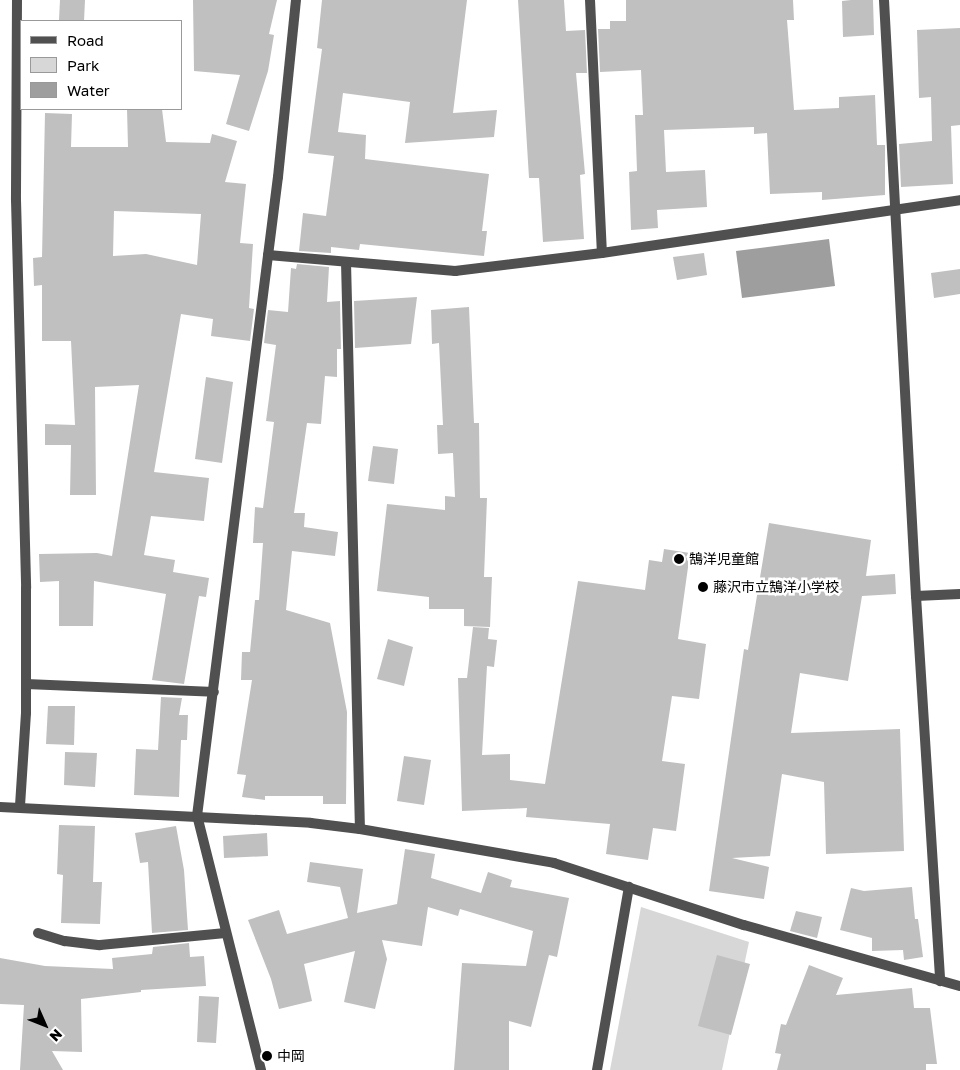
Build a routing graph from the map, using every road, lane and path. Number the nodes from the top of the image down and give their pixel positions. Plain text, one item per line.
1 (17, 0) edge
2 (296, 0) edge
3 (590, 0) edge
4 (884, 0) edge
5 (960, 200) edge
6 (896, 209) junction
7 (602, 253) junction
8 (268, 256) junction
9 (346, 262) junction
10 (960, 594) edge
11 (916, 596) junction
12 (26, 684) junction
13 (214, 692) junction
14 (0, 807) edge
15 (20, 807) junction
16 (197, 816) junction
17 (360, 828) junction
18 (629, 887) junction
19 (38, 933) dead end
20 (225, 933) junction
21 (940, 981) junction
22 (960, 986) edge
23 (261, 1070) edge
24 (597, 1070) edge

1 - 12 street
2 - 8 street
3 - 7 street
4 - 6 street
5 - 6 street
6 - 7 street
6 - 11 street
7 - 9 street
8 - 9 street
8 - 13 street
9 - 17 street
10 - 11 street
11 - 21 street
12 - 13 street
12 - 15 street
13 - 16 street
14 - 15 street
15 - 16 street
16 - 17 street
16 - 20 street
17 - 18 street
18 - 21 street
18 - 24 street
19 - 20 street
20 - 23 street
21 - 22 street

